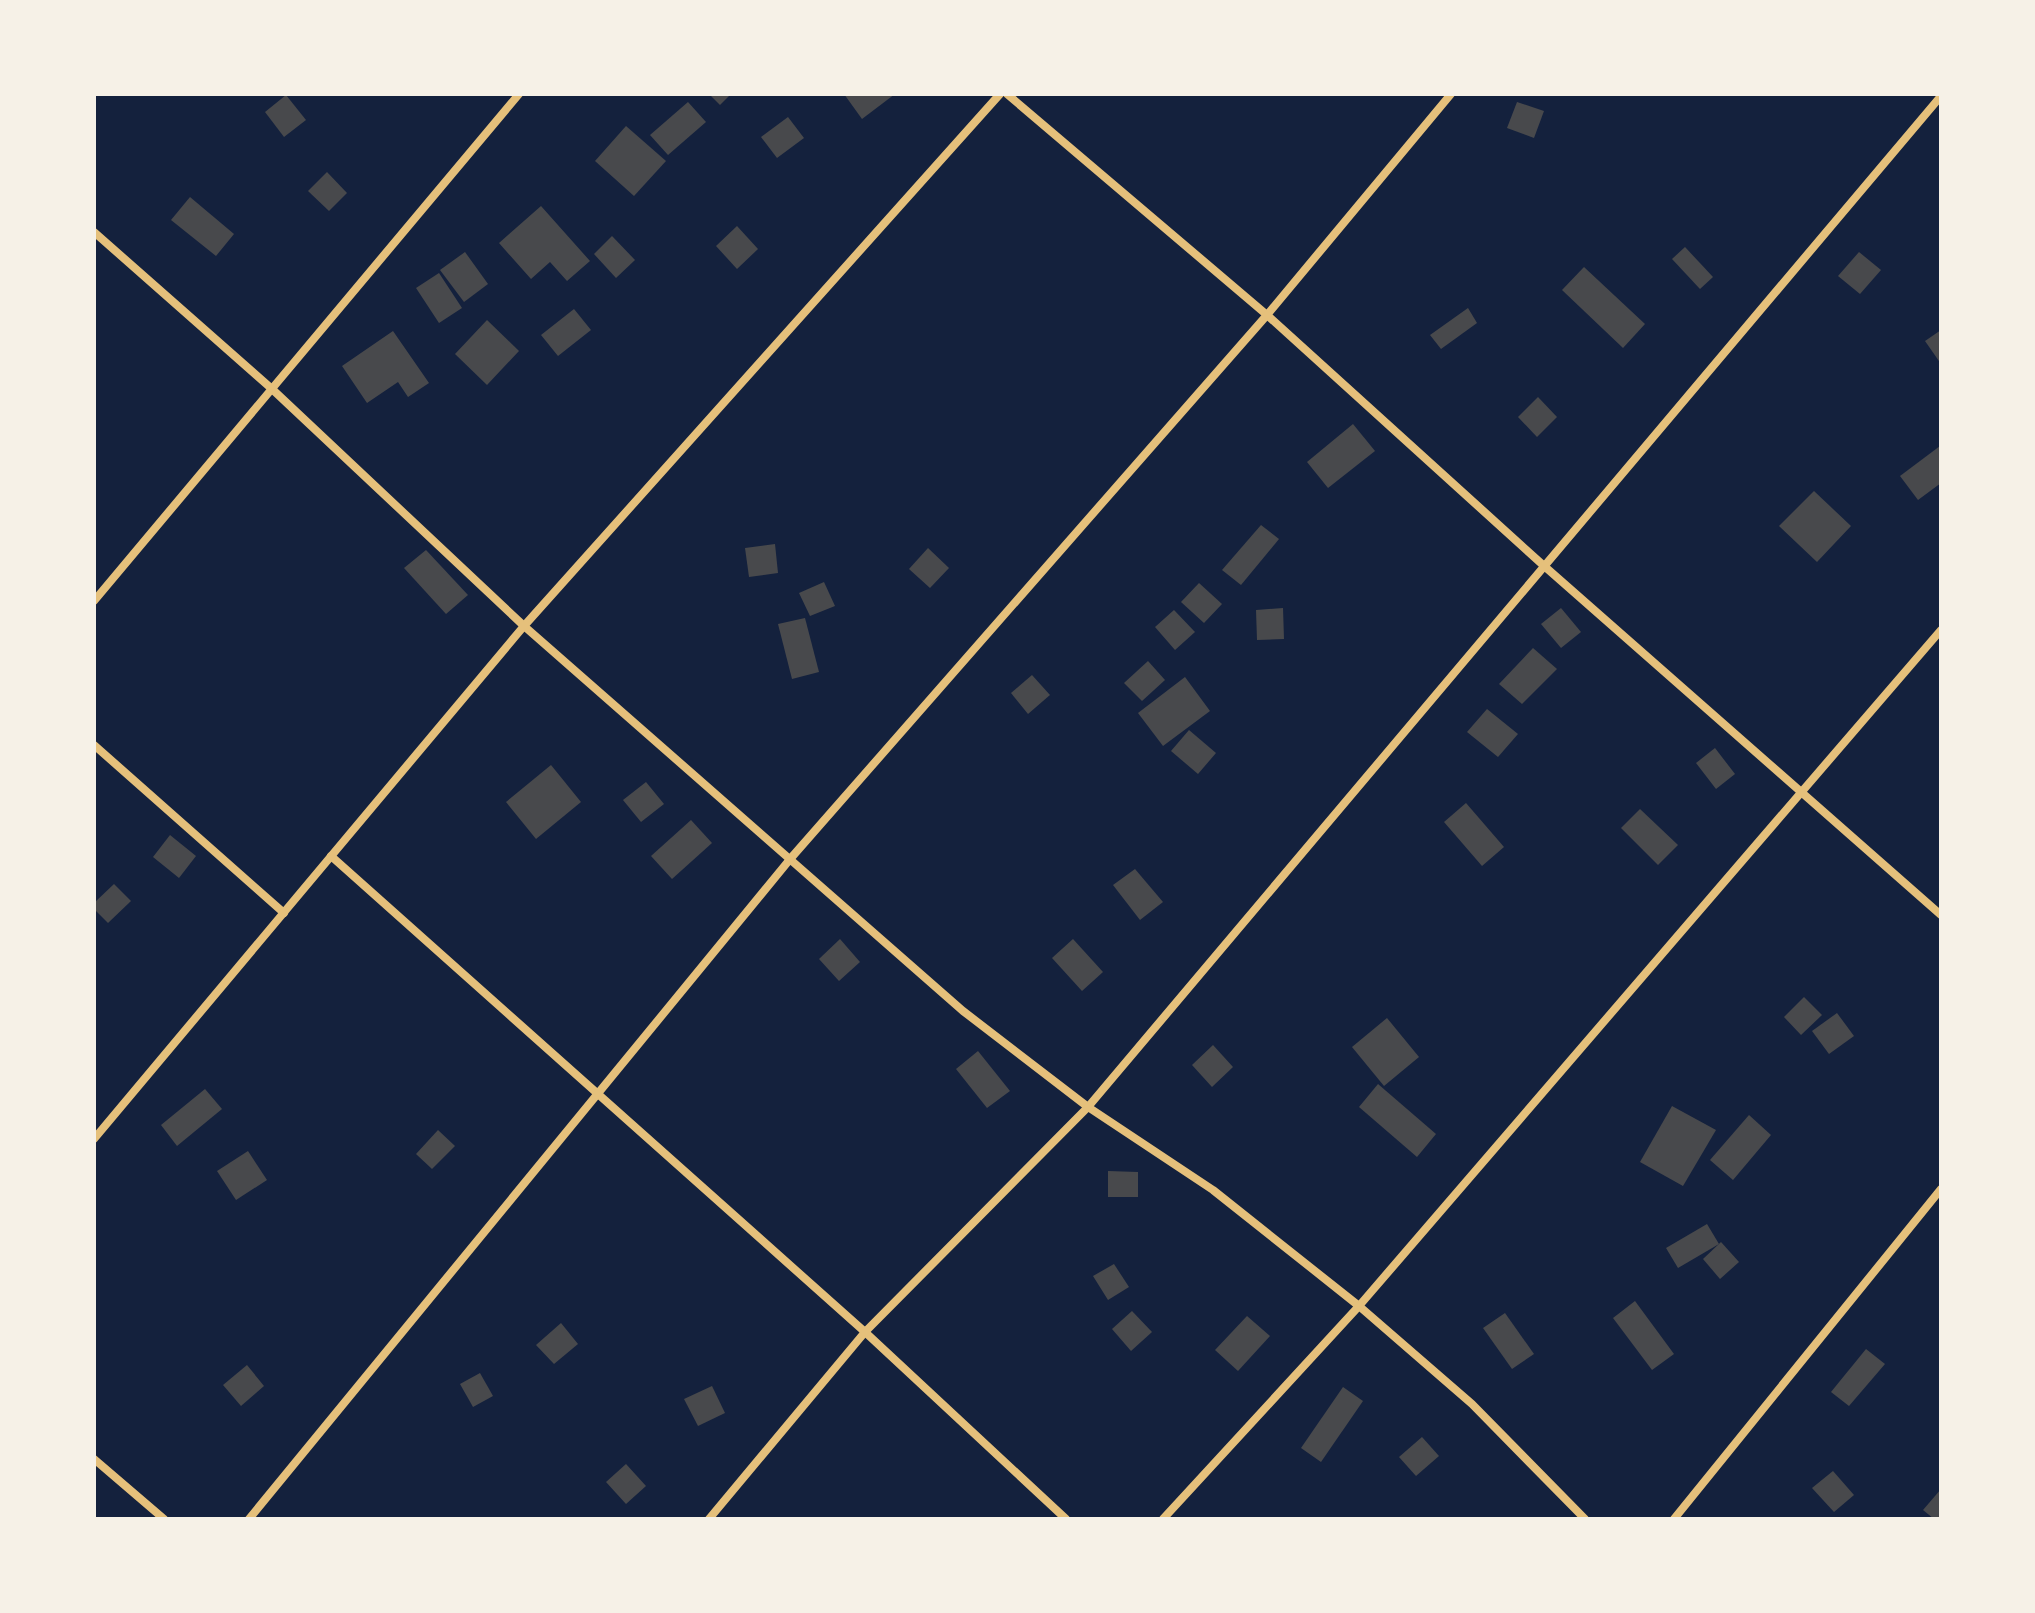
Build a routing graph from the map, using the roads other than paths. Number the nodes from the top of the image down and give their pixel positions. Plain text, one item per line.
1 (519, 94) edge
2 (1000, 94) edge
3 (1007, 94) edge
4 (1451, 94) edge
5 (1941, 96) edge
6 (94, 232) edge
7 (1267, 315) junction
8 (272, 389) junction
9 (1543, 565) junction
10 (94, 601) edge
11 (524, 626) junction
12 (1941, 630) edge
13 (94, 745) edge
14 (1800, 792) junction
15 (331, 856) junction
16 (791, 858) junction
17 (284, 913) junction
18 (1941, 915) edge
19 (597, 1095) junction
20 (1088, 1107) junction
21 (94, 1139) edge
22 (1941, 1189) edge
23 (1359, 1306) junction
24 (865, 1332) junction
25 (94, 1459) edge
26 (164, 1519) edge
27 (249, 1519) edge
28 (709, 1519) edge
29 (1066, 1519) edge
30 (1163, 1519) edge
31 (1585, 1519) edge
32 (1674, 1519) edge

1 - 8 street
2 - 11 street
3 - 7 street
4 - 7 street
5 - 9 street
6 - 8 street
7 - 9 street
7 - 16 street
8 - 10 street
8 - 11 street
9 - 14 street
9 - 20 street
11 - 15 street
11 - 16 street
12 - 14 street
13 - 17 street
14 - 18 street
14 - 23 street
15 - 17 street
15 - 19 street
16 - 19 street
16 - 20 street
17 - 21 street
19 - 24 street
19 - 27 street
20 - 23 street
20 - 24 street
22 - 32 street
23 - 30 street
23 - 31 street
24 - 28 street
24 - 29 street
25 - 26 street

